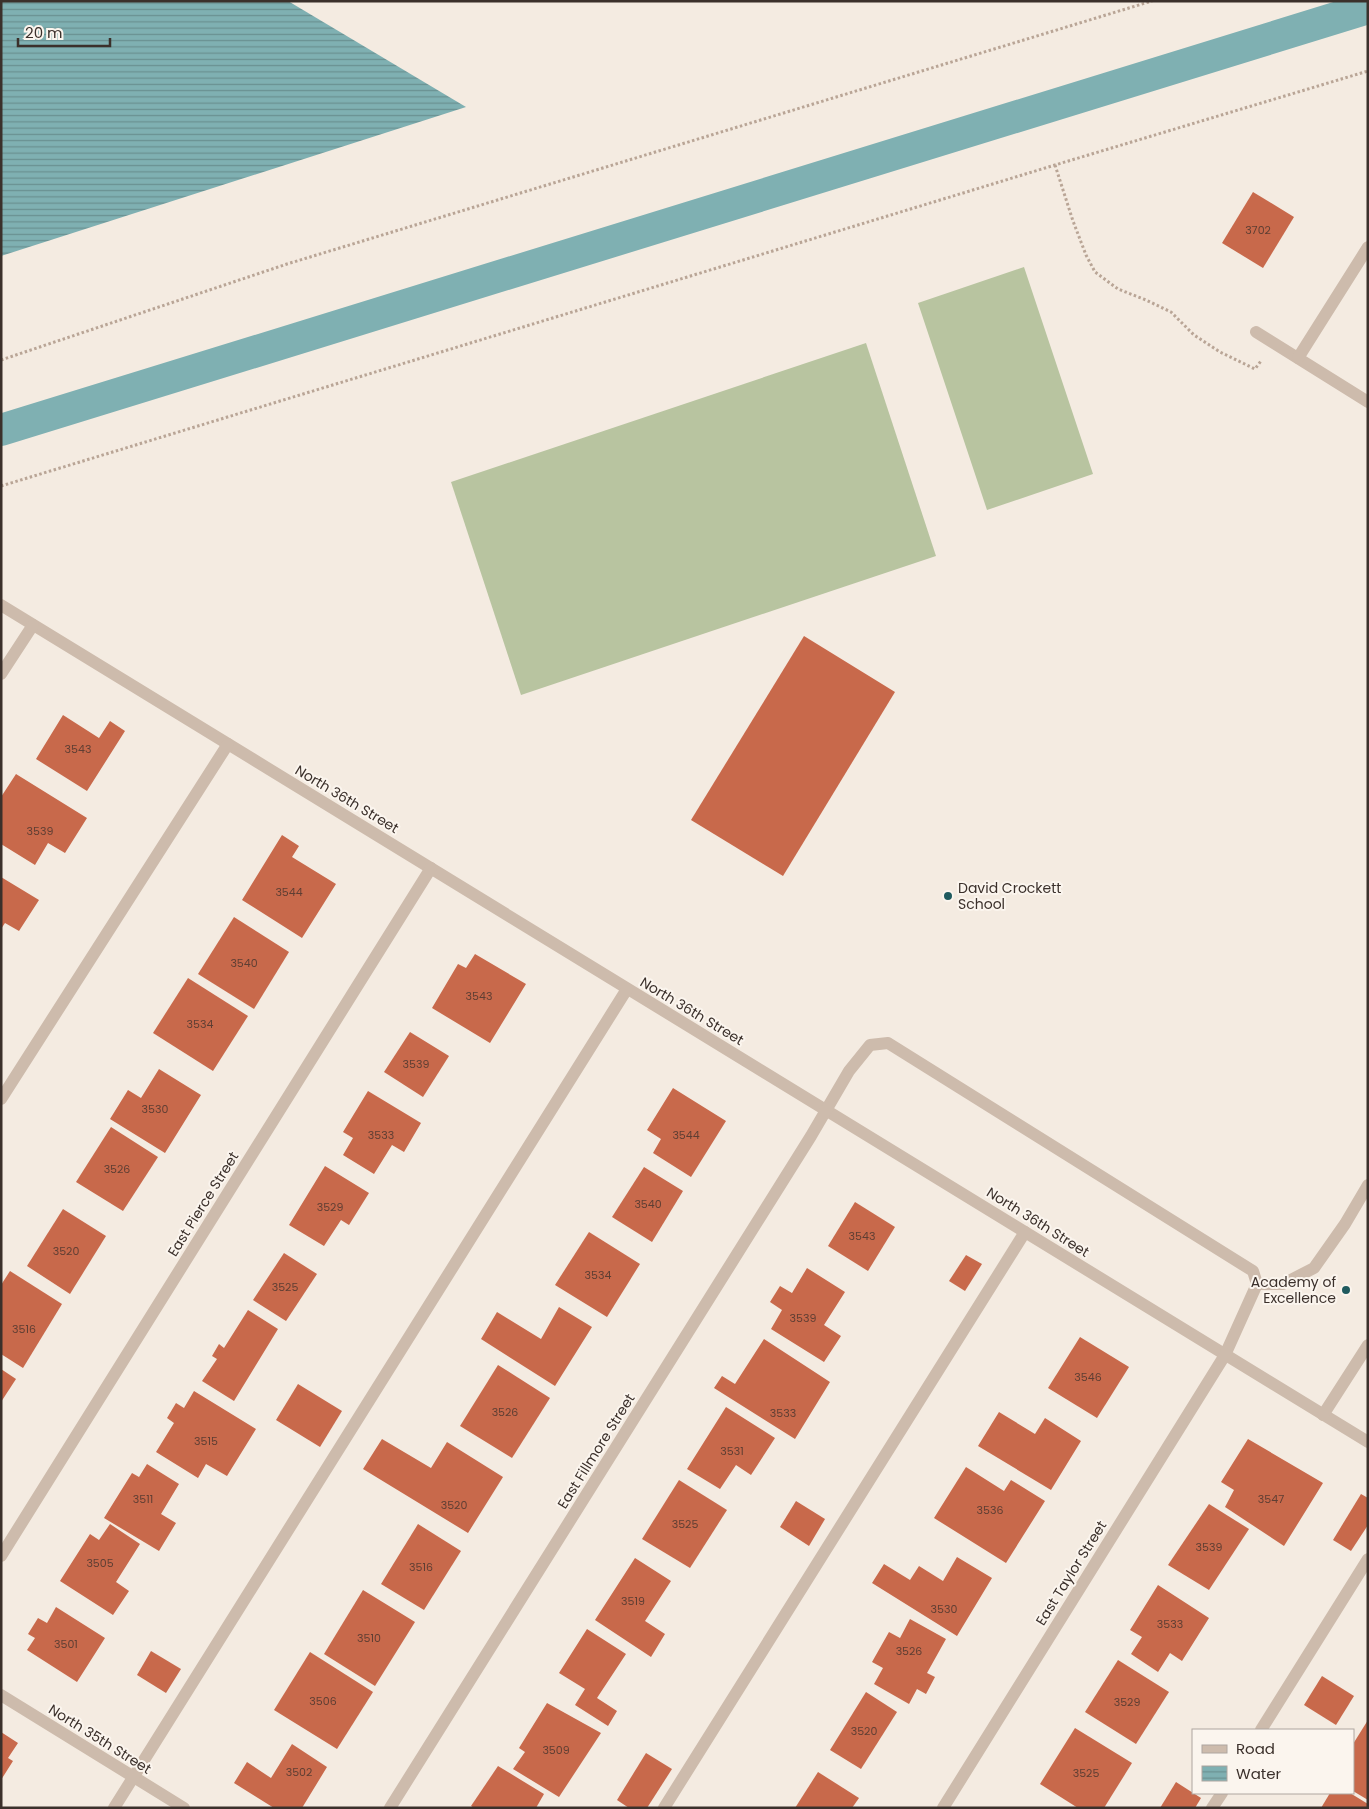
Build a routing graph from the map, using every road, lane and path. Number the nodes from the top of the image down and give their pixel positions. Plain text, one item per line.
1 (1152, 1) edge
2 (1368, 71) edge
3 (1055, 164) junction
4 (1368, 248) edge
5 (1256, 332) dead end
6 (1274, 343) junction
7 (1298, 358) junction
8 (1, 360) edge
9 (1368, 402) edge
10 (1, 486) edge
11 (1, 605) edge
12 (33, 625) junction
13 (1, 674) edge
14 (228, 744) junction
15 (431, 868) junction
16 (627, 988) junction
17 (1, 1099) edge
18 (826, 1110) junction
19 (1368, 1184) edge
20 (1025, 1232) junction
21 (1257, 1284) junction
22 (1368, 1345) edge
23 (1225, 1355) junction
24 (1323, 1415) junction
25 (1368, 1442) edge
26 (1, 1556) edge
27 (1368, 1560) edge
28 (1, 1696) edge
29 (1262, 1729) edge
30 (133, 1777) junction
31 (1221, 1794) edge
32 (114, 1808) edge
33 (184, 1808) edge
34 (390, 1808) edge
35 (664, 1808) edge
36 (943, 1808) edge
37 (1212, 1808) edge

1 - 8 path
2 - 3 path
3 - 6 path
3 - 10 path
4 - 7 street
5 - 6 street
6 - 7 street
7 - 9 street
11 - 12 street, North 36th Street
12 - 13 street
12 - 14 street, North 36th Street
14 - 15 street, North 36th Street
14 - 17 street
15 - 16 street, North 36th Street
15 - 26 street, East Pierce Street
16 - 18 street, North 36th Street
16 - 30 street
18 - 20 street, North 36th Street
18 - 21 street, East Fillmore Street
18 - 34 street, East Fillmore Street
19 - 21 street
20 - 23 street, North 36th Street
20 - 35 street
21 - 23 street, East Taylor Street
22 - 24 street
23 - 24 street, North 36th Street
23 - 36 street, East Taylor Street
24 - 25 street, North 36th Street
27 - 29 street
28 - 30 street, North 35th Street
30 - 32 street
30 - 33 street, North 35th Street
31 - 37 street

